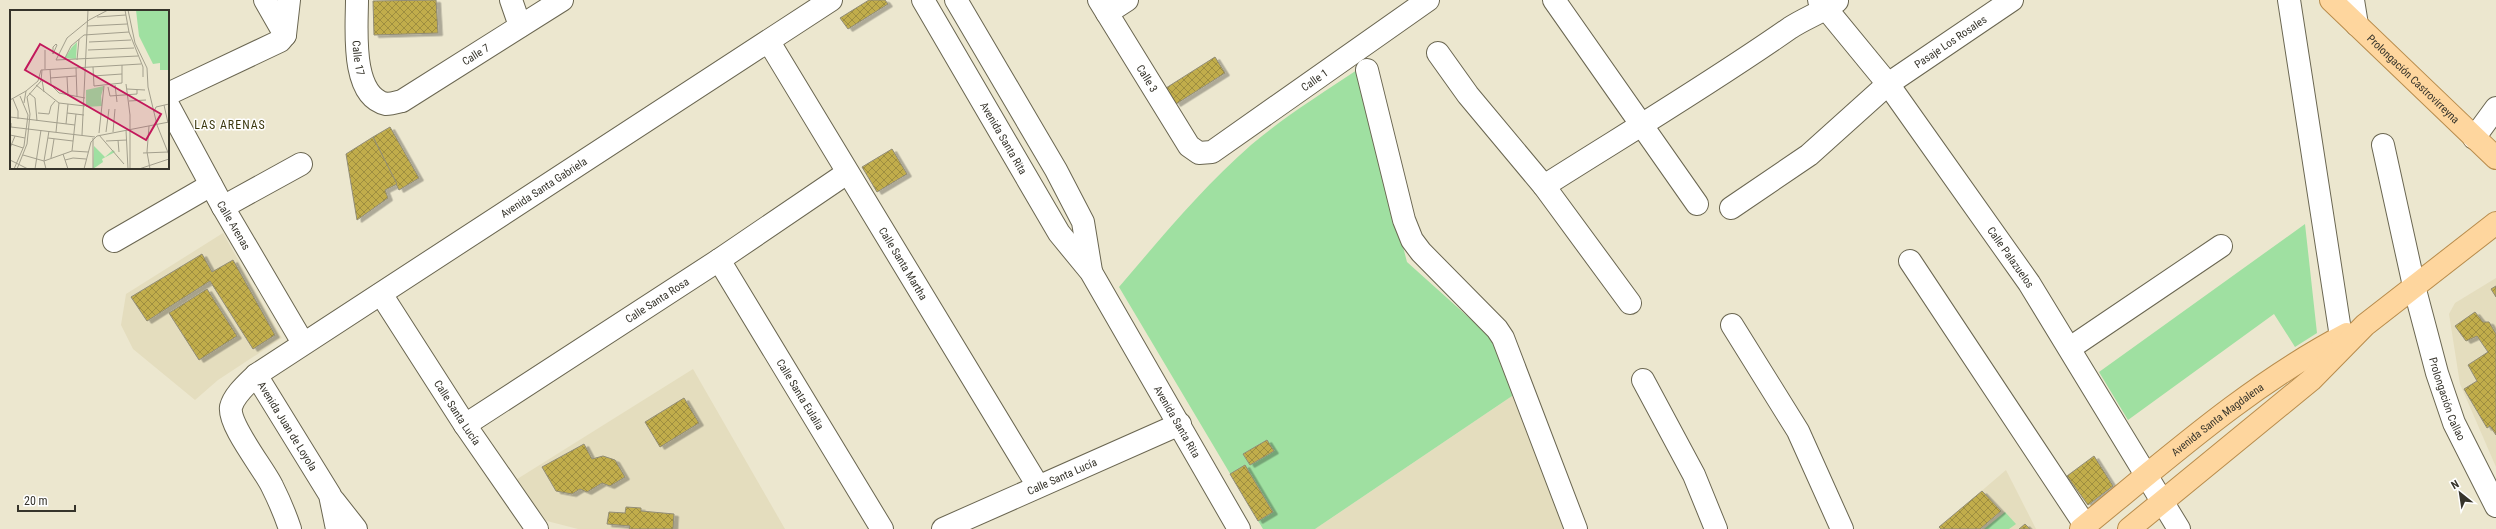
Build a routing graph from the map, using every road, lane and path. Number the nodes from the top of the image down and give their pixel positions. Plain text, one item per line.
1 (265, 0) edge
2 (289, 0) edge
3 (357, 0) edge
4 (511, 0) edge
5 (562, 0) edge
6 (831, 0) edge
7 (923, 0) edge
8 (956, 0) edge
9 (1127, 0) edge
10 (1428, 0) edge
11 (1554, 0) edge
12 (2012, 0) edge
13 (2289, 0) edge
14 (2331, 0) edge
15 (2354, 0) edge
16 (1828, 3) edge
17 (1103, 7) edge
18 (2357, 25) junction
19 (520, 26) junction
20 (285, 35) junction
21 (769, 42) junction
22 (1438, 53) dead end
23 (1367, 70) dead end
24 (1888, 84) junction
25 (169, 94) edge
26 (387, 104) joint
27 (169, 108) edge
28 (2496, 108) edge
29 (1642, 124) junction
30 (2474, 138) junction
31 (2383, 145) dead end
32 (1198, 153) joint
33 (2496, 158) edge
34 (301, 164) dead end
35 (848, 173) junction
36 (211, 185) junction
37 (1544, 186) junction
38 (1697, 204) dead end
39 (223, 207) junction
40 (1731, 208) dead end
41 (2496, 222) edge
42 (114, 241) dead end
43 (2221, 246) dead end
44 (719, 260) junction
45 (1910, 261) dead end
46 (1091, 272) junction
47 (2414, 286) junction
48 (381, 294) junction
49 (1630, 303) dead end
50 (1732, 325) dead end
51 (2365, 325) junction
52 (2341, 337) junction
53 (303, 343) junction
54 (2070, 348) junction
55 (256, 375) junction
56 (1643, 380) dead end
57 (1180, 424) junction
58 (465, 425) junction
59 (2148, 475) junction
60 (1038, 486) junction
61 (330, 495) junction
62 (2162, 502) junction
63 (2496, 506) edge
64 (2083, 527) edge
65 (290, 529) edge
66 (337, 529) edge
67 (356, 529) edge
68 (537, 529) edge
69 (882, 529) edge
70 (943, 529) edge
71 (1239, 529) edge
72 (1576, 529) edge
73 (1716, 529) edge
74 (1842, 529) edge
75 (2129, 529) edge
76 (2179, 529) edge

1 - 20 street
2 - 20 street
3 - 26 street, Calle 17
4 - 19 street
5 - 19 street, Calle 7
6 - 21 street, Avenida Santa Gabriela
7 - 46 street, Avenida Santa Rita
8 - 46 street, Avenida Santa Rita
9 - 17 street
10 - 32 street, Calle 1
11 - 29 street
12 - 24 street, Pasaje Los Rosales
13 - 52 street
14 - 18 main road, Prolongación Castrovirreyna
15 - 18 street
16 - 24 street, Calle Palazuelos
16 - 29 street
17 - 32 street, Calle 3
18 - 30 main road, Prolongación Castrovirreyna
19 - 26 street, Calle 7
20 - 25 street
21 - 35 street, Calle Santa Martha
21 - 48 street, Avenida Santa Gabriela
22 - 37 street
23 - 72 street
24 - 40 street, Pasaje Los Rosales
24 - 54 street, Calle Palazuelos
27 - 36 street, Calle Arenas
28 - 30 street
29 - 37 street
29 - 38 street
30 - 33 main road, Prolongación Castrovirreyna
31 - 47 street, Prolongación Callao
34 - 39 street
35 - 44 street, Calle Santa Rosa
35 - 60 street, Calle Santa Martha
36 - 39 street, Calle Arenas
36 - 42 street
37 - 49 street
39 - 53 street, Calle Arenas
41 - 47 main road, Avenida Santa Magdalena
43 - 54 street
44 - 58 street, Calle Santa Rosa
44 - 69 street, Calle Santa Eulalia
45 - 64 street
46 - 57 street, Avenida Santa Rita
47 - 51 main road, Avenida Santa Magdalena
47 - 63 street, Prolongación Callao
48 - 53 street, Avenida Santa Gabriela
48 - 58 street, Calle Santa Lucía
50 - 74 street
51 - 52 main road, Avenida Santa Magdalena
51 - 62 main road, Avenida Santa Magdalena
52 - 59 main road, Avenida Santa Magdalena
53 - 55 street, Avenida Santa Gabriela
54 - 59 street, Calle Palazuelos
55 - 61 street, Avenida Juan de Loyola
55 - 65 street, Avenida Juan de Loyola
56 - 73 street
57 - 60 street, Calle Santa Lucía
57 - 71 street, Avenida Santa Rita
58 - 68 street, Calle Santa Lucía
59 - 62 street, Calle Palazuelos
59 - 64 main road, Avenida Santa Magdalena
60 - 70 street, Calle Santa Lucía
61 - 66 street, Avenida Juan de Loyola
61 - 67 street
62 - 75 main road, Avenida Santa Magdalena
62 - 76 street, Calle Palazuelos

